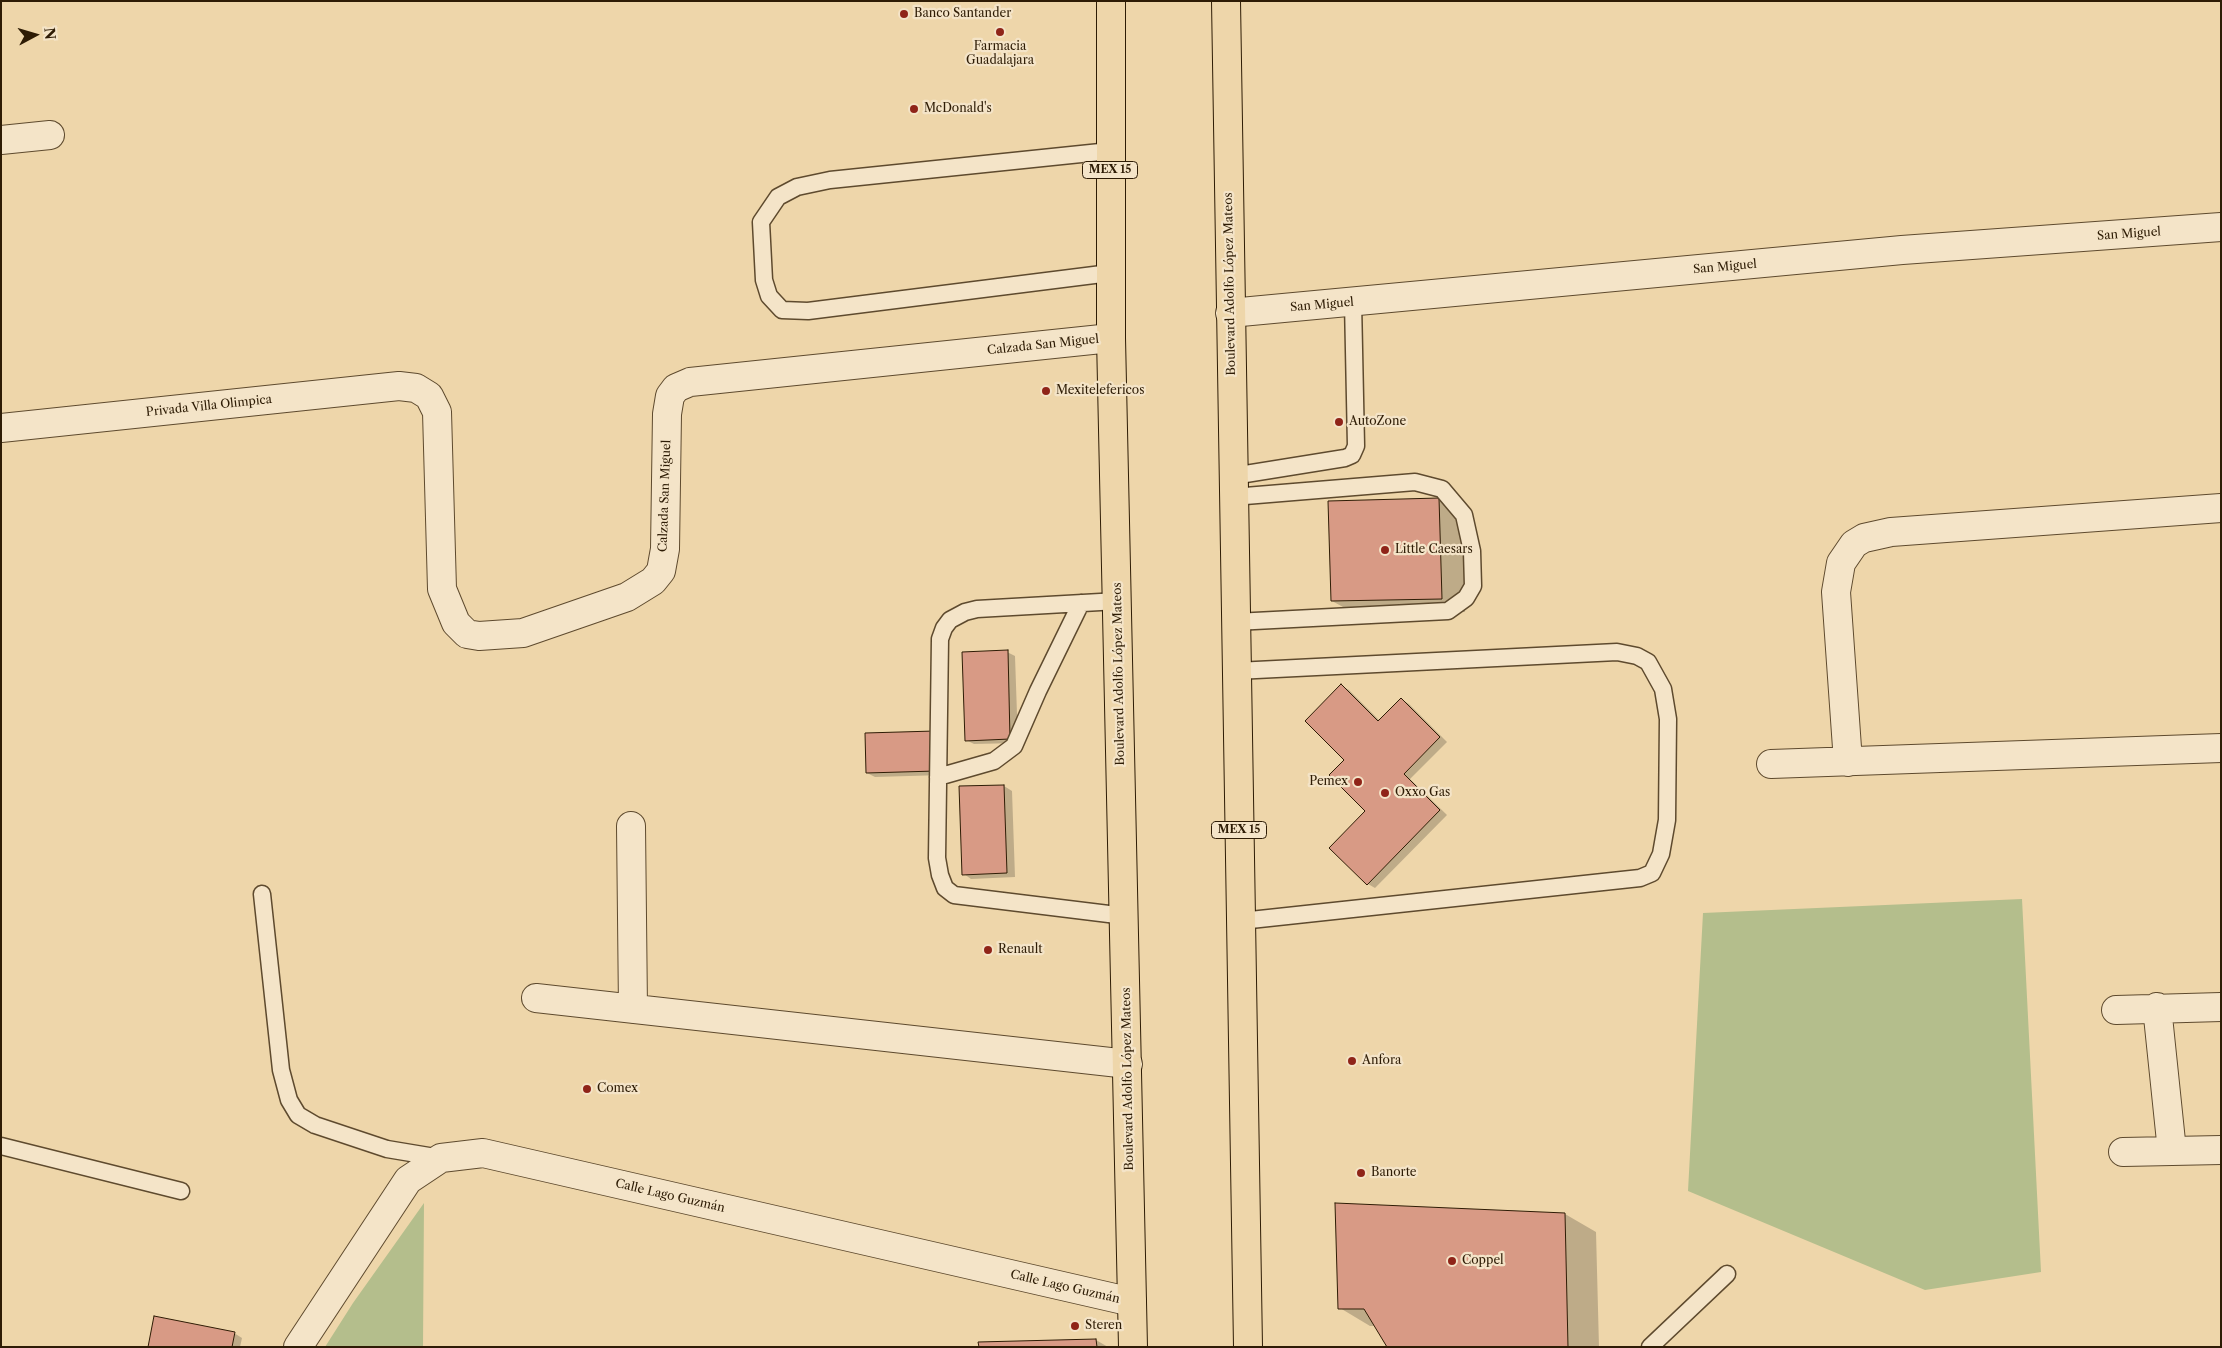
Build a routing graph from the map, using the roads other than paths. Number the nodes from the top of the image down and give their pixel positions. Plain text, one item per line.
1 (1111, 1) edge
2 (1226, 1) edge
3 (50, 135) dead end
4 (1, 140) edge
5 (1110, 151) junction
6 (2221, 227) edge
7 (1110, 273) junction
8 (1353, 302) junction
9 (1230, 313) junction
10 (1111, 338) junction
11 (416, 388) joint
12 (1, 428) edge
13 (1233, 486) junction
14 (2221, 508) edge
15 (1118, 601) junction
16 (1082, 603) junction
17 (1236, 622) junction
18 (1236, 671) junction
19 (2221, 748) edge
20 (1848, 762) junction
21 (1771, 764) dead end
22 (938, 777) junction
23 (631, 826) dead end
24 (262, 894) dead end
25 (1124, 916) junction
26 (1241, 921) junction
27 (536, 998) dead end
28 (2221, 1007) edge
29 (2157, 1008) junction
30 (633, 1009) junction
31 (2116, 1010) dead end
32 (1128, 1064) junction
33 (1, 1146) edge
34 (2221, 1150) edge
35 (2172, 1151) junction
36 (2123, 1152) dead end
37 (441, 1158) junction
38 (181, 1191) dead end
39 (1727, 1274) dead end
40 (1132, 1302) junction
41 (298, 1347) edge
42 (1133, 1347) edge
43 (1248, 1347) edge
44 (1650, 1347) edge

1 - 5 main road, Boulevard Adolfo López Mateos / MEX 15
2 - 9 main road, Boulevard Adolfo López Mateos / MEX 15
3 - 4 street
5 - 7 main road, Boulevard Adolfo López Mateos / MEX 15
5 - 7 lane
6 - 8 street, San Miguel
7 - 10 main road, Boulevard Adolfo López Mateos / MEX 15
8 - 9 street, San Miguel
8 - 13 lane
9 - 13 main road, Boulevard Adolfo López Mateos / MEX 15
10 - 11 street, Calzada San Miguel
10 - 15 main road, Boulevard Adolfo López Mateos / MEX 15
11 - 12 street, Privada Villa Olimpica
13 - 17 main road, Boulevard Adolfo López Mateos / MEX 15
13 - 17 lane
14 - 20 street
15 - 16 lane
15 - 25 main road, Boulevard Adolfo López Mateos / MEX 15
16 - 22 lane
16 - 22 lane
17 - 18 main road, Boulevard Adolfo López Mateos / MEX 15
18 - 26 main road, Boulevard Adolfo López Mateos / MEX 15
18 - 26 lane
19 - 20 street
20 - 21 street
22 - 25 lane
23 - 30 street
24 - 37 lane
25 - 32 main road, Boulevard Adolfo López Mateos / MEX 15
26 - 43 main road, Boulevard Adolfo López Mateos / MEX 15
27 - 30 street
28 - 29 street
29 - 31 street
29 - 35 street
30 - 32 street
32 - 40 main road, Boulevard Adolfo López Mateos / MEX 15
33 - 38 lane
34 - 35 street
35 - 36 street
37 - 40 street, Calle Lago Guzmán
37 - 41 street, Calle Lago Guzmán
39 - 44 lane
40 - 42 main road, Boulevard Adolfo López Mateos / MEX 15

